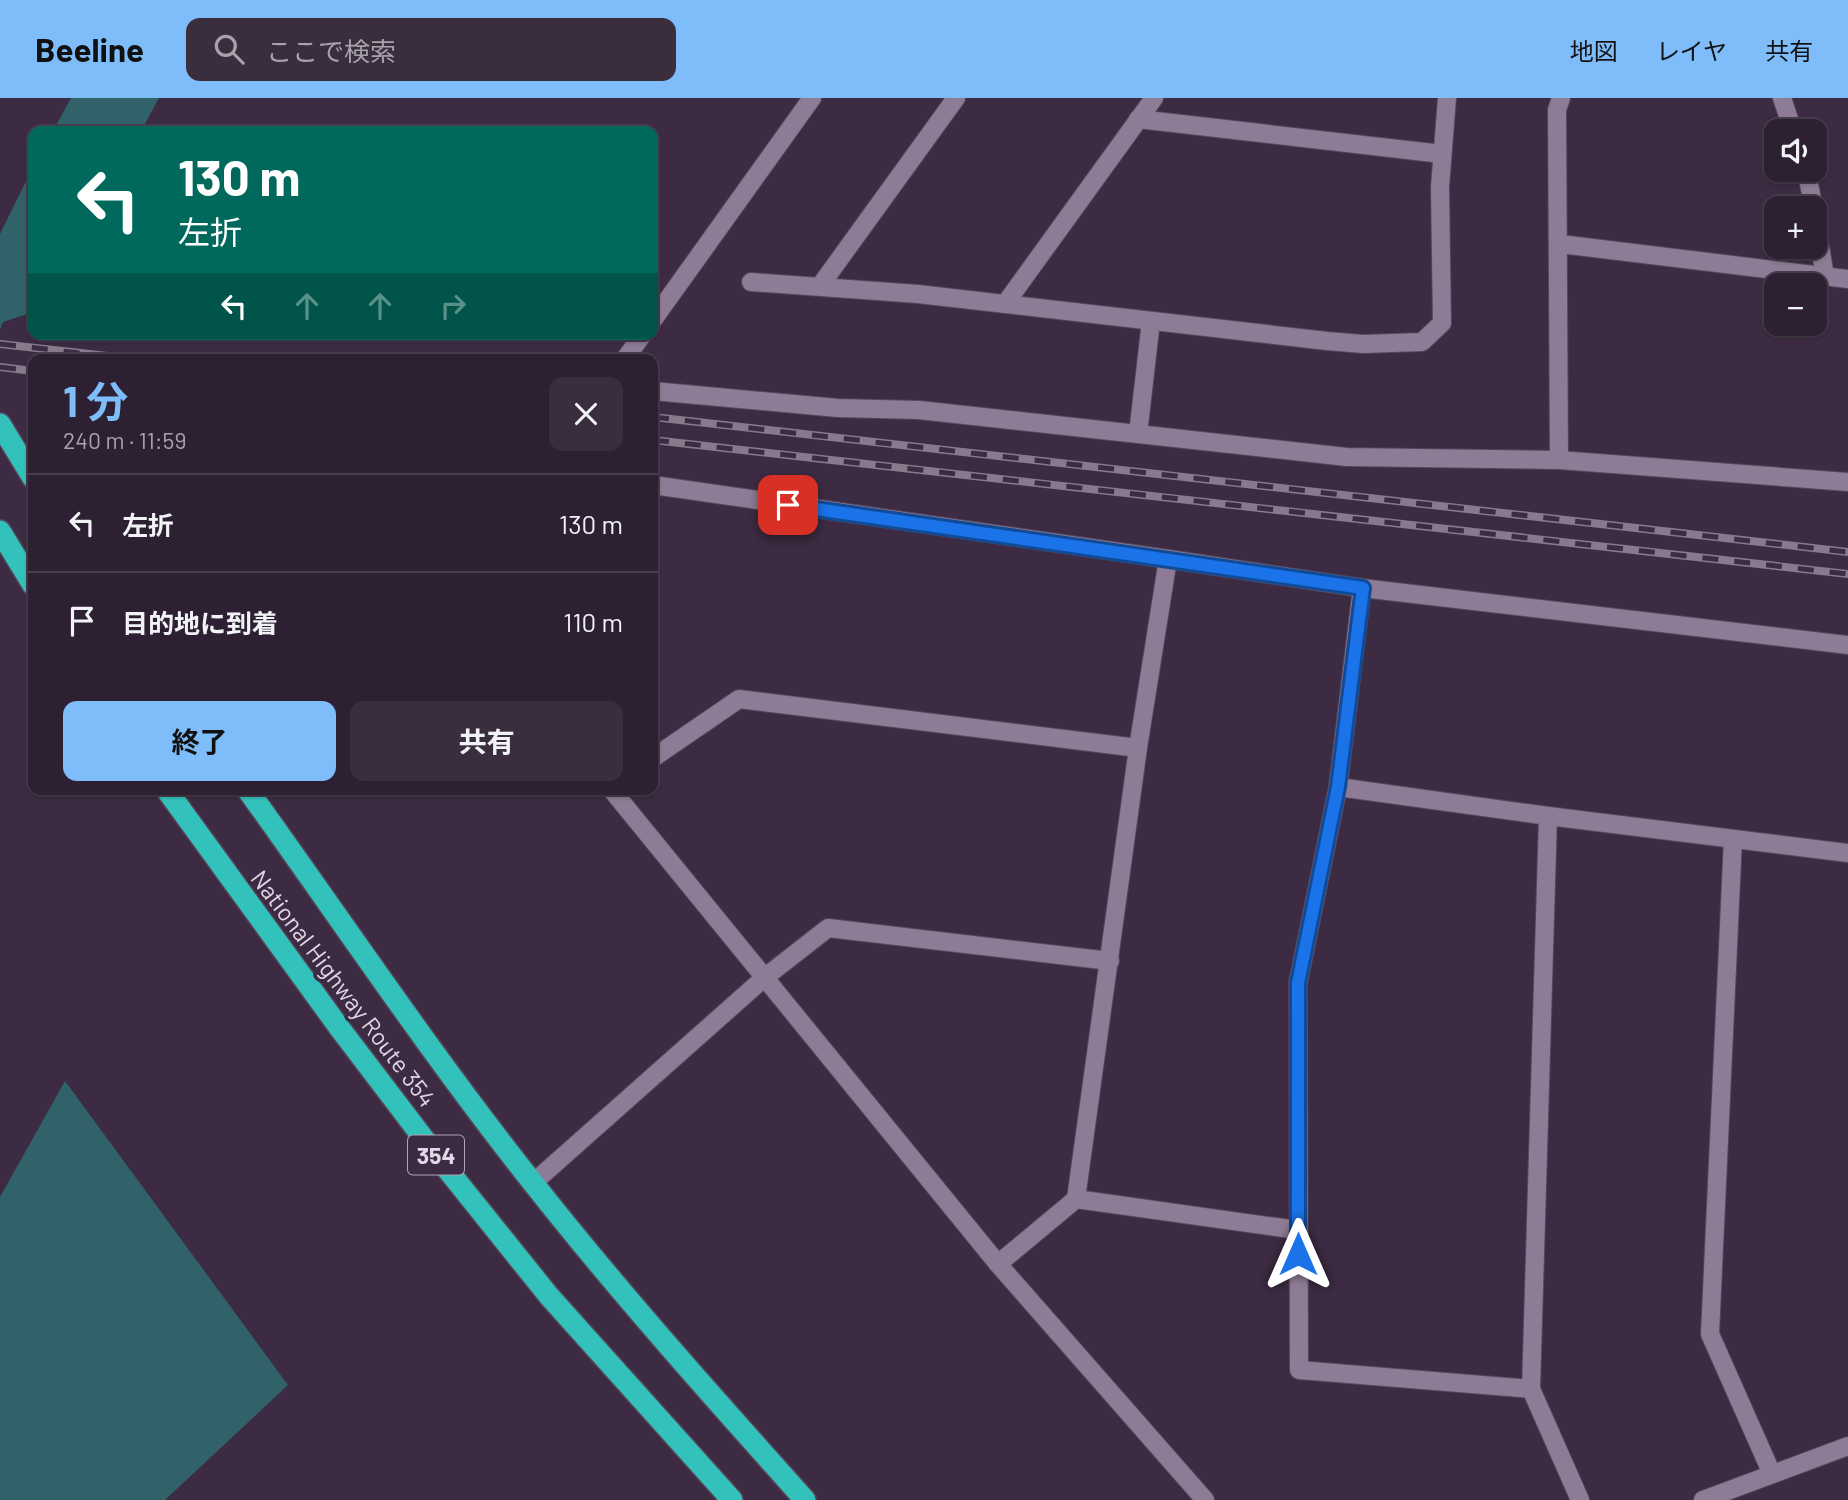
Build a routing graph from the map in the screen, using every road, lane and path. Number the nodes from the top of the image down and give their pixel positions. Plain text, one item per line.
1 (812, 98) edge
2 (955, 98) edge
3 (1154, 98) edge
4 (1447, 98) edge
5 (1561, 98) edge
6 (1782, 98) edge
7 (1138, 119) junction
8 (1789, 119) edge
9 (1442, 154) junction
10 (1560, 244) junction
11 (1793, 273) edge
12 (1827, 277) edge
13 (1848, 279) edge
14 (751, 282) dead end
15 (820, 286) junction
16 (1005, 304) junction
17 (658, 313) edge
18 (1151, 320) junction
19 (658, 391) edge
20 (0, 424) edge
21 (1138, 434) junction
22 (1559, 460) junction
23 (28, 470) edge
24 (1848, 482) edge
25 (658, 486) edge
26 (0, 531) edge
27 (1168, 559) junction
28 (28, 577) edge
29 (1363, 588) junction
30 (1848, 645) edge
31 (1138, 748) junction
32 (658, 755) edge
33 (1338, 787) junction
34 (170, 795) edge
35 (251, 795) edge
36 (616, 795) edge
37 (1548, 816) junction
38 (1733, 839) junction
39 (1848, 853) edge
40 (1110, 961) junction
41 (764, 978) junction
42 (533, 1183) junction
43 (1076, 1199) junction
44 (1297, 1230) junction
45 (998, 1264) junction
46 (1531, 1389) junction
47 (1848, 1446) edge
48 (1772, 1474) junction
49 (732, 1500) edge
50 (805, 1500) edge
51 (1205, 1500) edge
52 (1580, 1500) edge
53 (1703, 1500) edge

1 - 17 street
2 - 15 street
3 - 7 street
4 - 9 street
5 - 10 street
6 - 8 street
7 - 9 street
7 - 16 street
9 - 18 street
10 - 11 street
10 - 22 street
12 - 13 street
14 - 15 street
15 - 16 street
16 - 18 street
18 - 21 street
19 - 21 street
20 - 23 highway
21 - 22 street
22 - 24 street
25 - 27 street
26 - 28 highway
27 - 29 street
27 - 31 street
29 - 30 street
29 - 33 street
31 - 32 street
31 - 40 street
33 - 37 street
33 - 44 street
34 - 49 highway, National Highway Route 354 / 354
35 - 42 highway, National Highway Route 354 / 354
36 - 41 street
37 - 38 street
37 - 46 street
38 - 39 street
38 - 48 street
40 - 41 street
40 - 43 street
41 - 42 street
41 - 45 street
42 - 50 highway, National Highway Route 354 / 354
43 - 44 street
43 - 45 street
44 - 46 street
45 - 51 street
46 - 52 street
47 - 48 street
48 - 53 street

